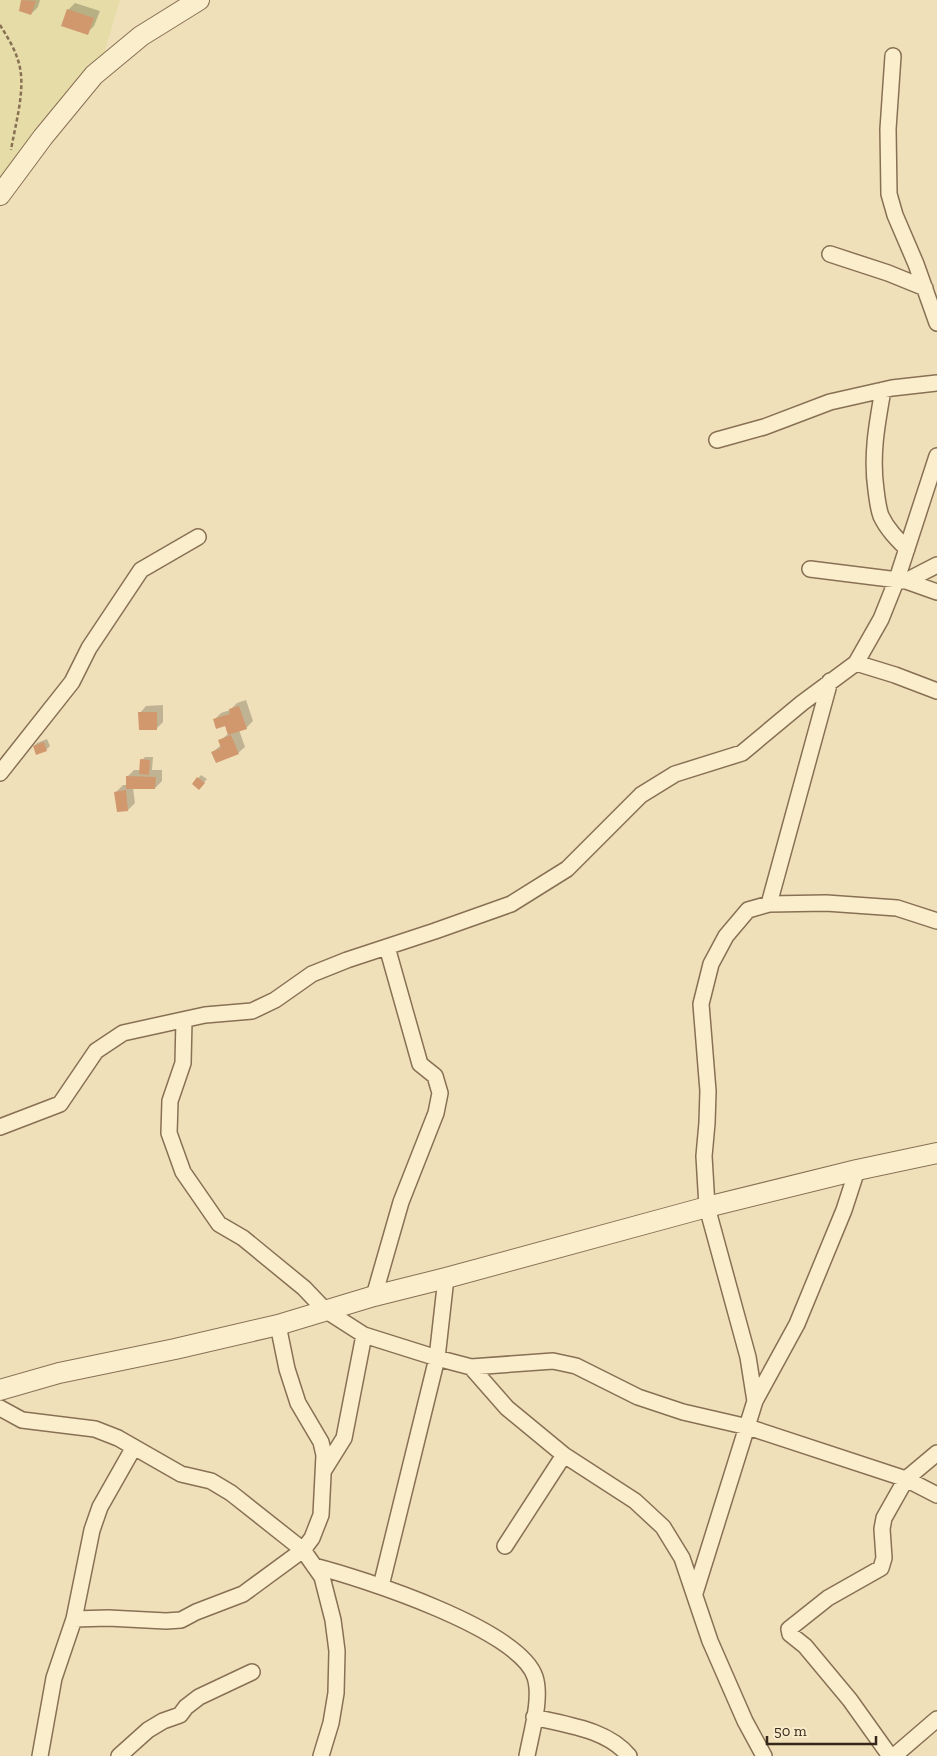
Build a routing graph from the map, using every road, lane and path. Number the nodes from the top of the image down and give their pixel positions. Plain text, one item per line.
1 (198, 0) edge
2 (0, 25) edge
3 (893, 56) dead end
4 (14, 176) junction
5 (0, 194) edge
6 (830, 254) dead end
7 (925, 288) junction
8 (937, 323) edge
9 (937, 383) edge
10 (883, 390) junction
11 (717, 440) dead end
12 (937, 456) edge
13 (198, 537) dead end
14 (907, 549) junction
15 (937, 565) edge
16 (810, 569) dead end
17 (901, 580) junction
18 (937, 592) edge
19 (856, 663) junction
20 (830, 680) junction
21 (937, 691) edge
22 (0, 773) edge
23 (769, 904) junction
24 (937, 920) edge
25 (387, 947) junction
26 (184, 1020) junction
27 (0, 1127) edge
28 (937, 1154) edge
29 (857, 1170) junction
30 (707, 1207) junction
31 (446, 1278) junction
32 (374, 1296) junction
33 (325, 1310) junction
34 (278, 1325) junction
35 (364, 1334) junction
36 (437, 1358) junction
37 (471, 1367) junction
38 (0, 1390) edge
39 (755, 1401) junction
40 (0, 1408) edge
41 (748, 1427) junction
42 (134, 1448) junction
43 (937, 1453) edge
44 (564, 1455) junction
45 (323, 1471) junction
46 (906, 1479) junction
47 (937, 1495) edge
48 (505, 1546) dead end
49 (303, 1550) junction
50 (314, 1566) junction
51 (381, 1586) junction
52 (695, 1593) junction
53 (74, 1619) junction
54 (252, 1672) dead end
55 (534, 1717) junction
56 (937, 1719) edge
57 (40, 1756) edge
58 (119, 1756) edge
59 (321, 1756) edge
60 (527, 1756) edge
61 (629, 1756) edge
62 (764, 1756) edge
63 (892, 1756) edge

1 - 4 street
2 - 4 path
3 - 7 street
4 - 5 street
6 - 7 street
7 - 8 street
9 - 10 street
10 - 11 street
10 - 14 street
12 - 14 street
13 - 22 street
14 - 17 street
15 - 17 street
16 - 17 street
17 - 18 street
17 - 19 street
19 - 20 street
19 - 21 street
20 - 23 street
20 - 25 street
23 - 24 street
23 - 30 street
25 - 26 street
25 - 32 street
26 - 27 street
26 - 33 street
28 - 29 street
29 - 30 street
29 - 39 street
30 - 31 street
30 - 39 street
31 - 32 street
31 - 36 street
32 - 33 street
33 - 34 street
33 - 35 street
34 - 38 street
34 - 45 street
35 - 36 street
35 - 45 street
36 - 37 street
36 - 51 street
37 - 41 street
37 - 44 street
39 - 41 street
40 - 42 street
41 - 46 street
41 - 52 street
42 - 49 street
42 - 53 street
43 - 46 street
44 - 48 street
44 - 52 street
45 - 49 street
46 - 47 street
46 - 63 street
49 - 50 street
49 - 53 street
50 - 51 street
50 - 59 street
51 - 55 street
52 - 62 street
53 - 57 street
54 - 58 street
55 - 60 street
55 - 61 street
56 - 63 street

